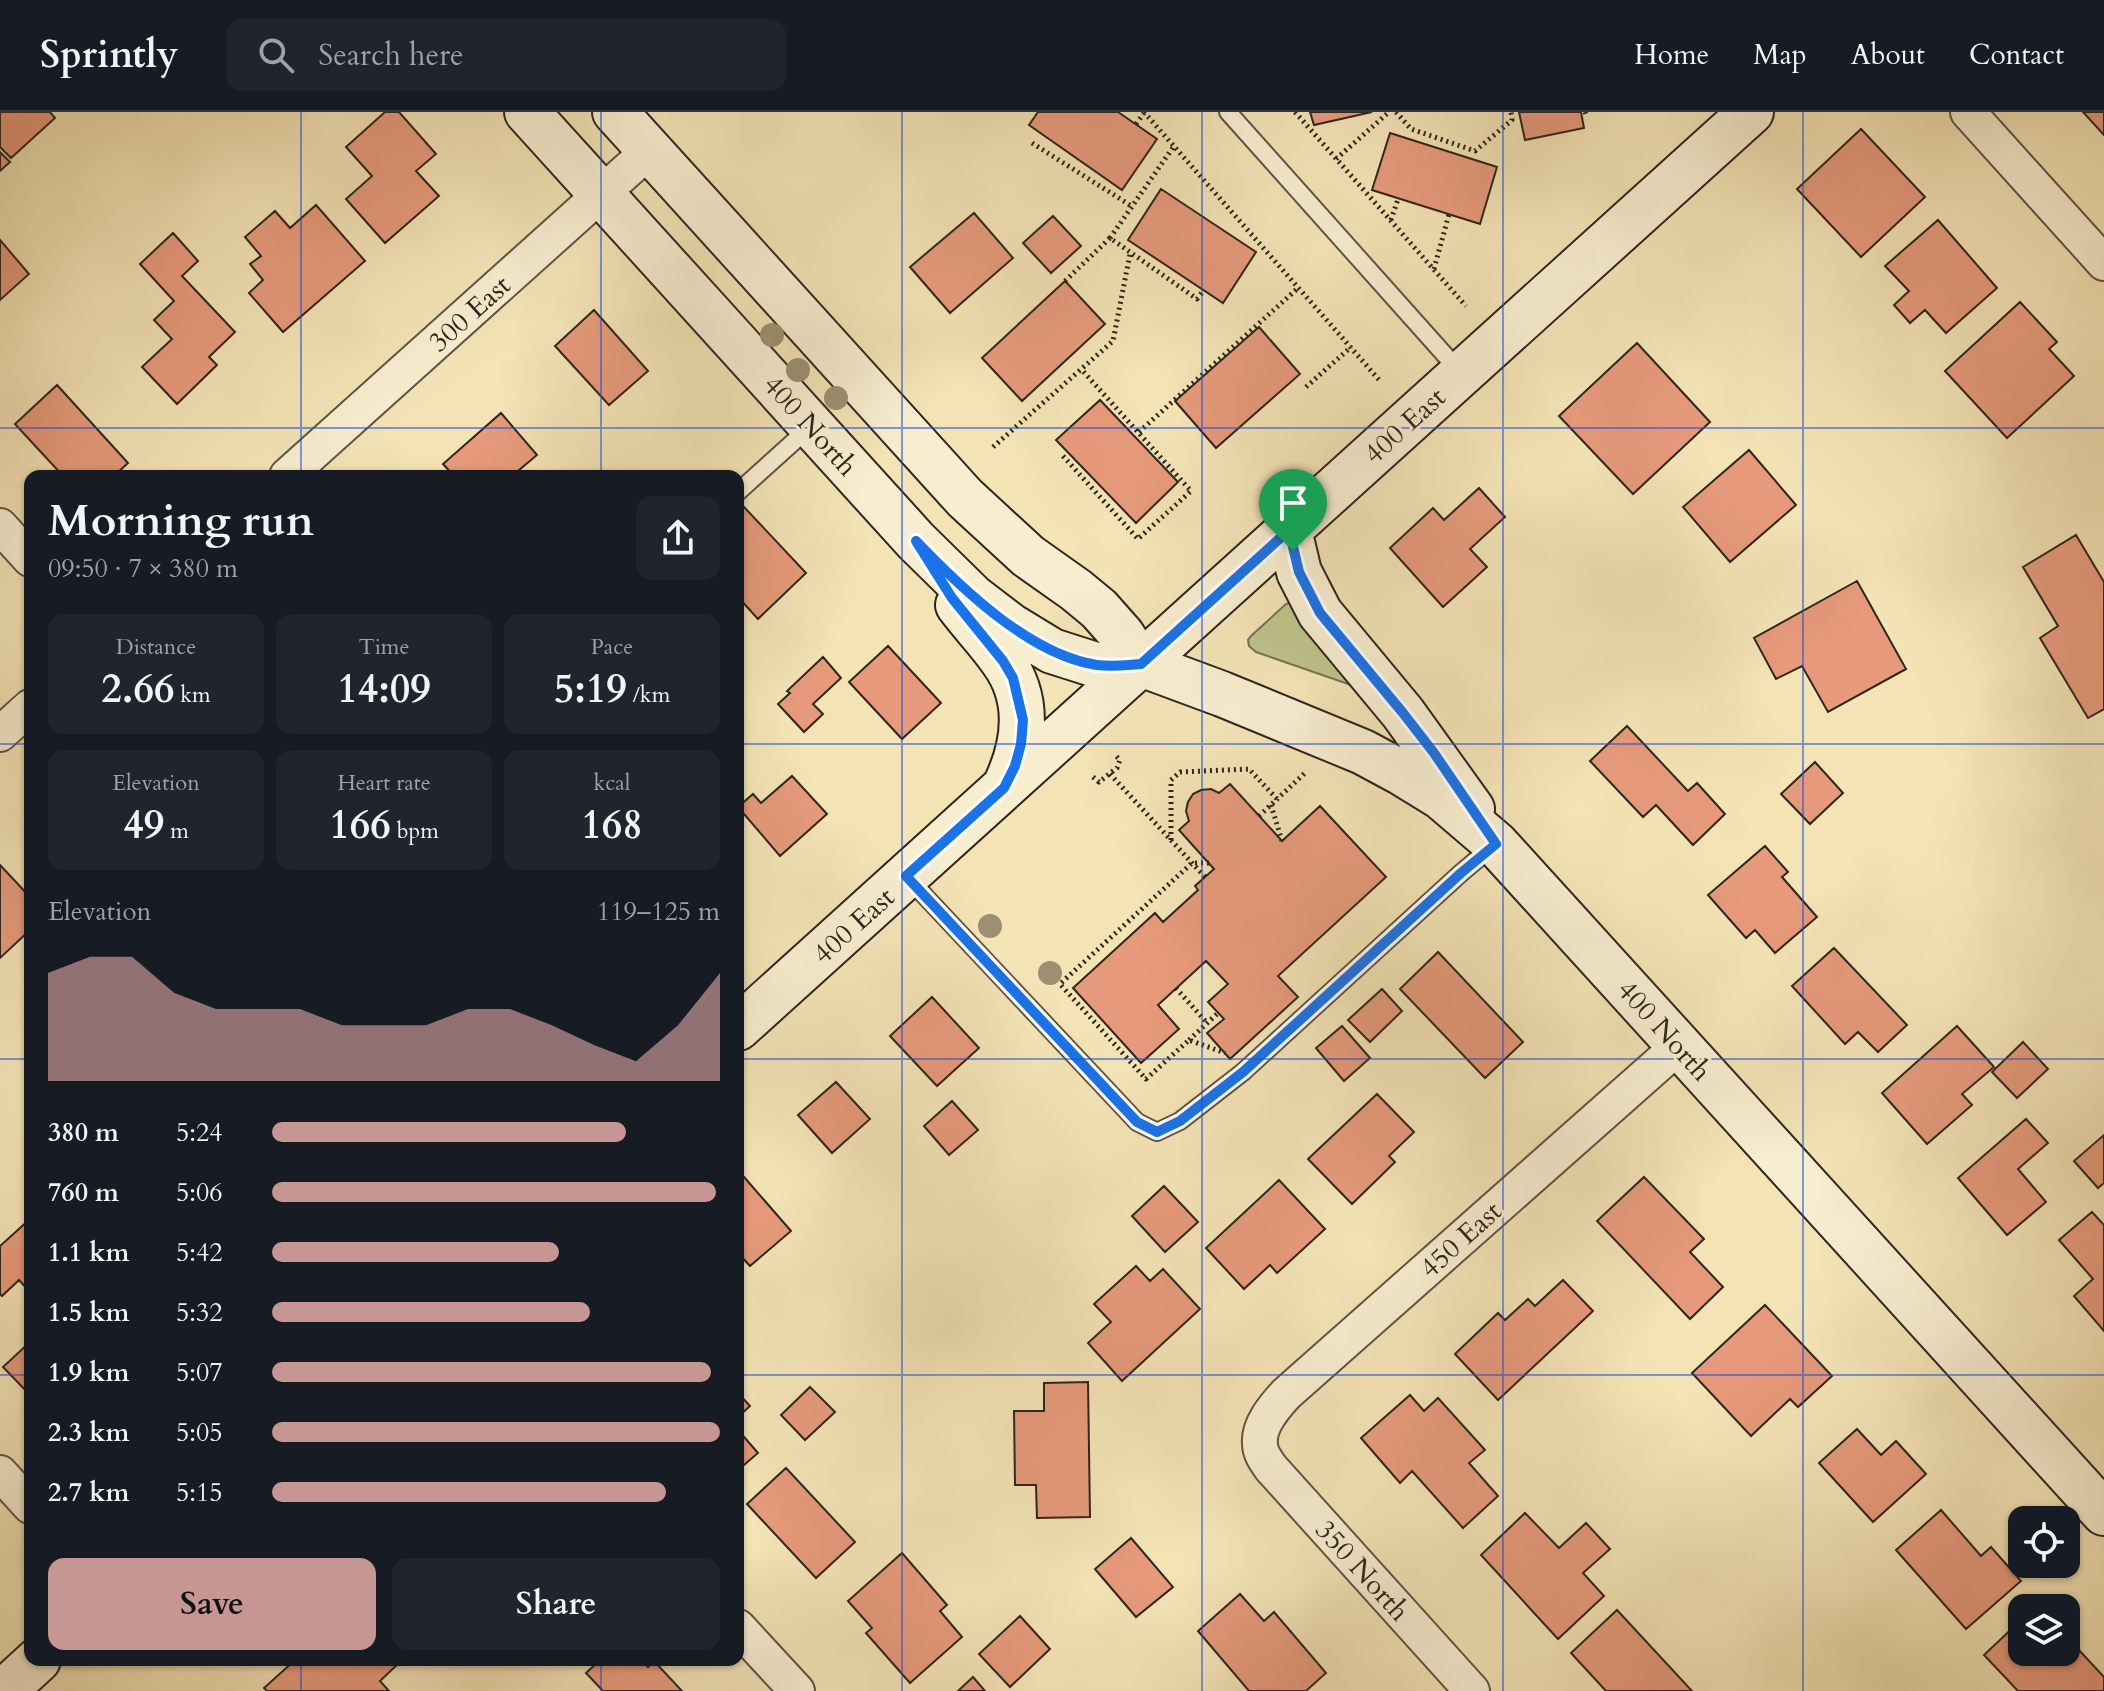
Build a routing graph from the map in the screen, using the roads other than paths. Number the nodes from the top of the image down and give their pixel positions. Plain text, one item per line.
1 (527, 112) edge
2 (615, 112) edge
3 (1228, 112) edge
4 (1751, 112) edge
5 (1968, 112) edge
6 (650, 150) junction
7 (601, 194) junction
8 (2104, 263) edge
9 (1461, 373) junction
10 (811, 426) junction
11 (294, 470) edge
12 (744, 487) edge
13 (0, 526) edge
14 (1289, 530) junction
15 (916, 541) junction
16 (24, 552) edge
17 (1141, 664) junction
18 (24, 712) edge
19 (0, 734) edge
20 (1004, 788) junction
21 (1496, 844) junction
22 (906, 876) junction
23 (744, 1023) edge
24 (1679, 1046) junction
25 (1259, 1445) joint
26 (0, 1473) edge
27 (24, 1499) edge
28 (2104, 1513) edge
29 (744, 1634) edge
30 (31, 1666) edge
31 (4, 1691) edge
32 (797, 1691) edge
33 (1472, 1691) edge

1 - 7 main road, 400 North
2 - 6 main road
3 - 9 lane
4 - 9 main road, 400 East
5 - 8 street
6 - 7 street, 300 East
6 - 17 main road
7 - 10 main road, 400 North
7 - 11 street, 300 East
9 - 14 main road, 400 East
10 - 12 lane
10 - 15 main road, 400 North
13 - 16 street
14 - 17 main road, 400 East
14 - 21 main road
15 - 17 main road, 400 North
15 - 20 main road
17 - 20 main road, 400 East
17 - 21 main road, 400 North
18 - 19 street
20 - 22 main road, 400 East
21 - 22 lane
21 - 24 main road, 400 North
22 - 23 main road, 400 East
24 - 25 street, 450 East
24 - 28 main road, 400 North
25 - 33 street, 350 North
26 - 27 street
29 - 32 street
30 - 31 main road

